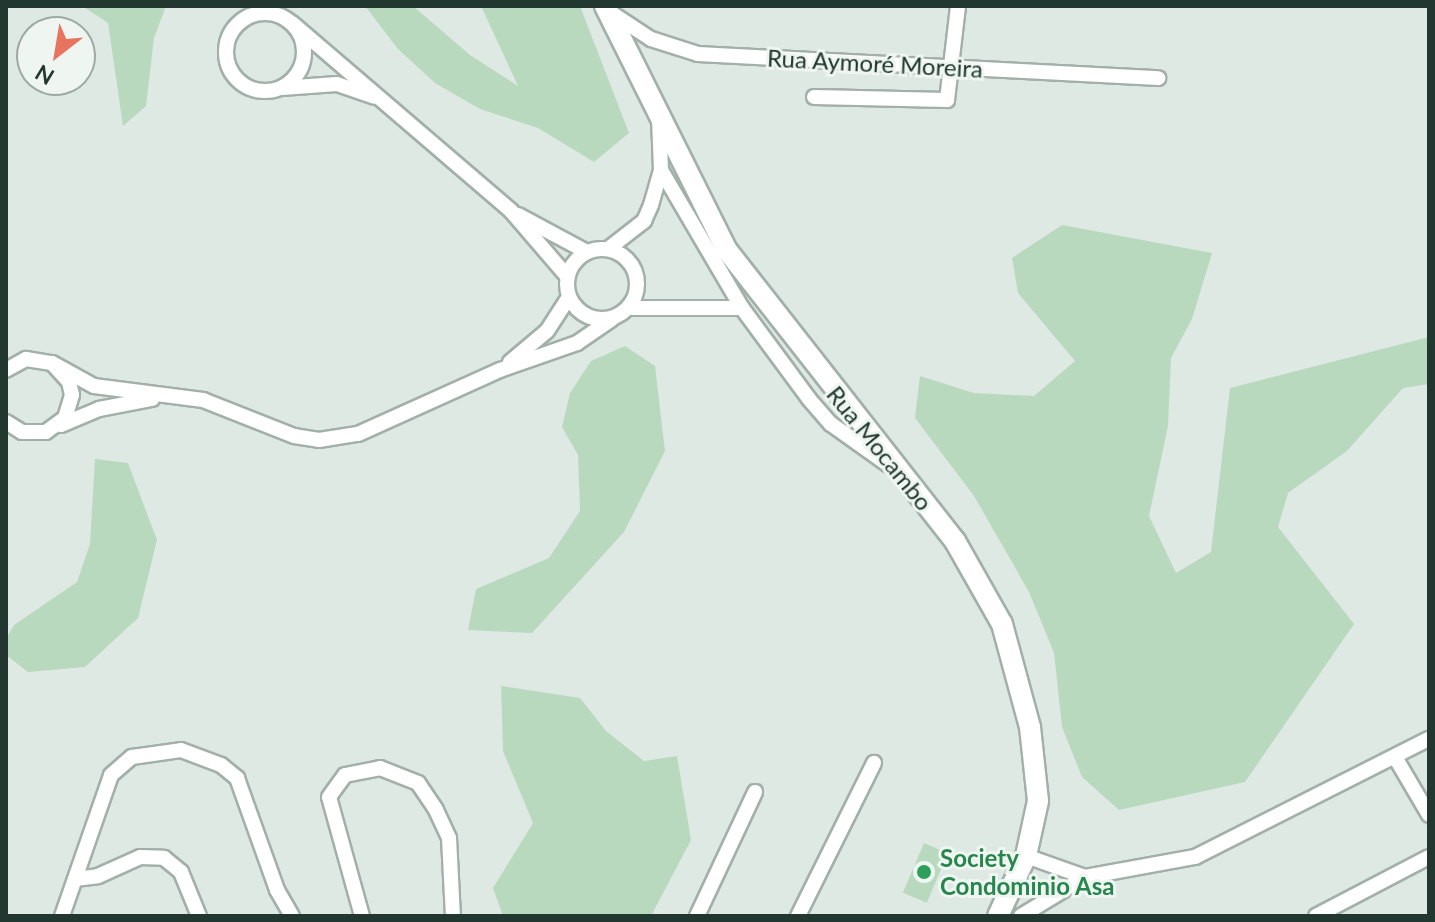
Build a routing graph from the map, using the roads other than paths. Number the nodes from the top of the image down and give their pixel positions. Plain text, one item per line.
1 (958, 6) edge
2 (606, 8) edge
3 (292, 23) junction
4 (955, 66) junction
5 (1158, 78) dead end
6 (281, 88) junction
7 (814, 97) dead end
8 (378, 99) junction
9 (659, 116) junction
10 (661, 170) junction
11 (511, 211) junction
12 (608, 249) junction
13 (587, 252) junction
14 (567, 276) junction
15 (569, 297) junction
16 (629, 308) junction
17 (742, 308) junction
18 (612, 319) junction
19 (52, 363) junction
20 (6, 370) edge
21 (500, 370) junction
22 (168, 397) junction
23 (6, 422) edge
24 (57, 427) junction
25 (898, 471) junction
26 (1429, 739) edge
27 (1395, 757) junction
28 (874, 763) dead end
29 (755, 792) dead end
30 (1429, 815) edge
31 (1026, 856) junction
32 (1429, 857) edge
33 (1085, 877) junction
34 (75, 879) junction
35 (454, 893) junction
36 (62, 916) edge
37 (199, 916) edge
38 (292, 916) edge
39 (362, 916) edge
40 (453, 916) edge
41 (461, 916) edge
42 (697, 916) edge
43 (798, 916) edge
44 (998, 916) edge
45 (1021, 916) edge
46 (1316, 916) edge

1 - 4 street
2 - 4 street, Rua Aymoré Moreira
2 - 9 main road, Rua Mocambo
3 - 6 street
3 - 6 street
3 - 8 street
4 - 5 street, Rua Aymoré Moreira
4 - 7 street
6 - 8 street
8 - 11 street
9 - 10 street
9 - 25 main road, Rua Mocambo
10 - 12 street
10 - 17 street
11 - 13 street
11 - 14 street
12 - 13 street
12 - 16 street
13 - 14 street
14 - 15 street
15 - 18 street
15 - 21 street
16 - 17 street
16 - 18 street
17 - 25 street
18 - 21 street
19 - 20 street
19 - 22 street
19 - 24 street
21 - 22 street
22 - 24 street
23 - 24 street
25 - 31 main road, Rua Mocambo
26 - 27 street
27 - 30 street
27 - 33 street
28 - 43 street
29 - 42 street
31 - 33 street
31 - 44 main road, Rua Mocambo
32 - 46 street
33 - 45 street
34 - 36 street
34 - 37 street
34 - 38 street
35 - 39 street
35 - 40 street
35 - 41 street

